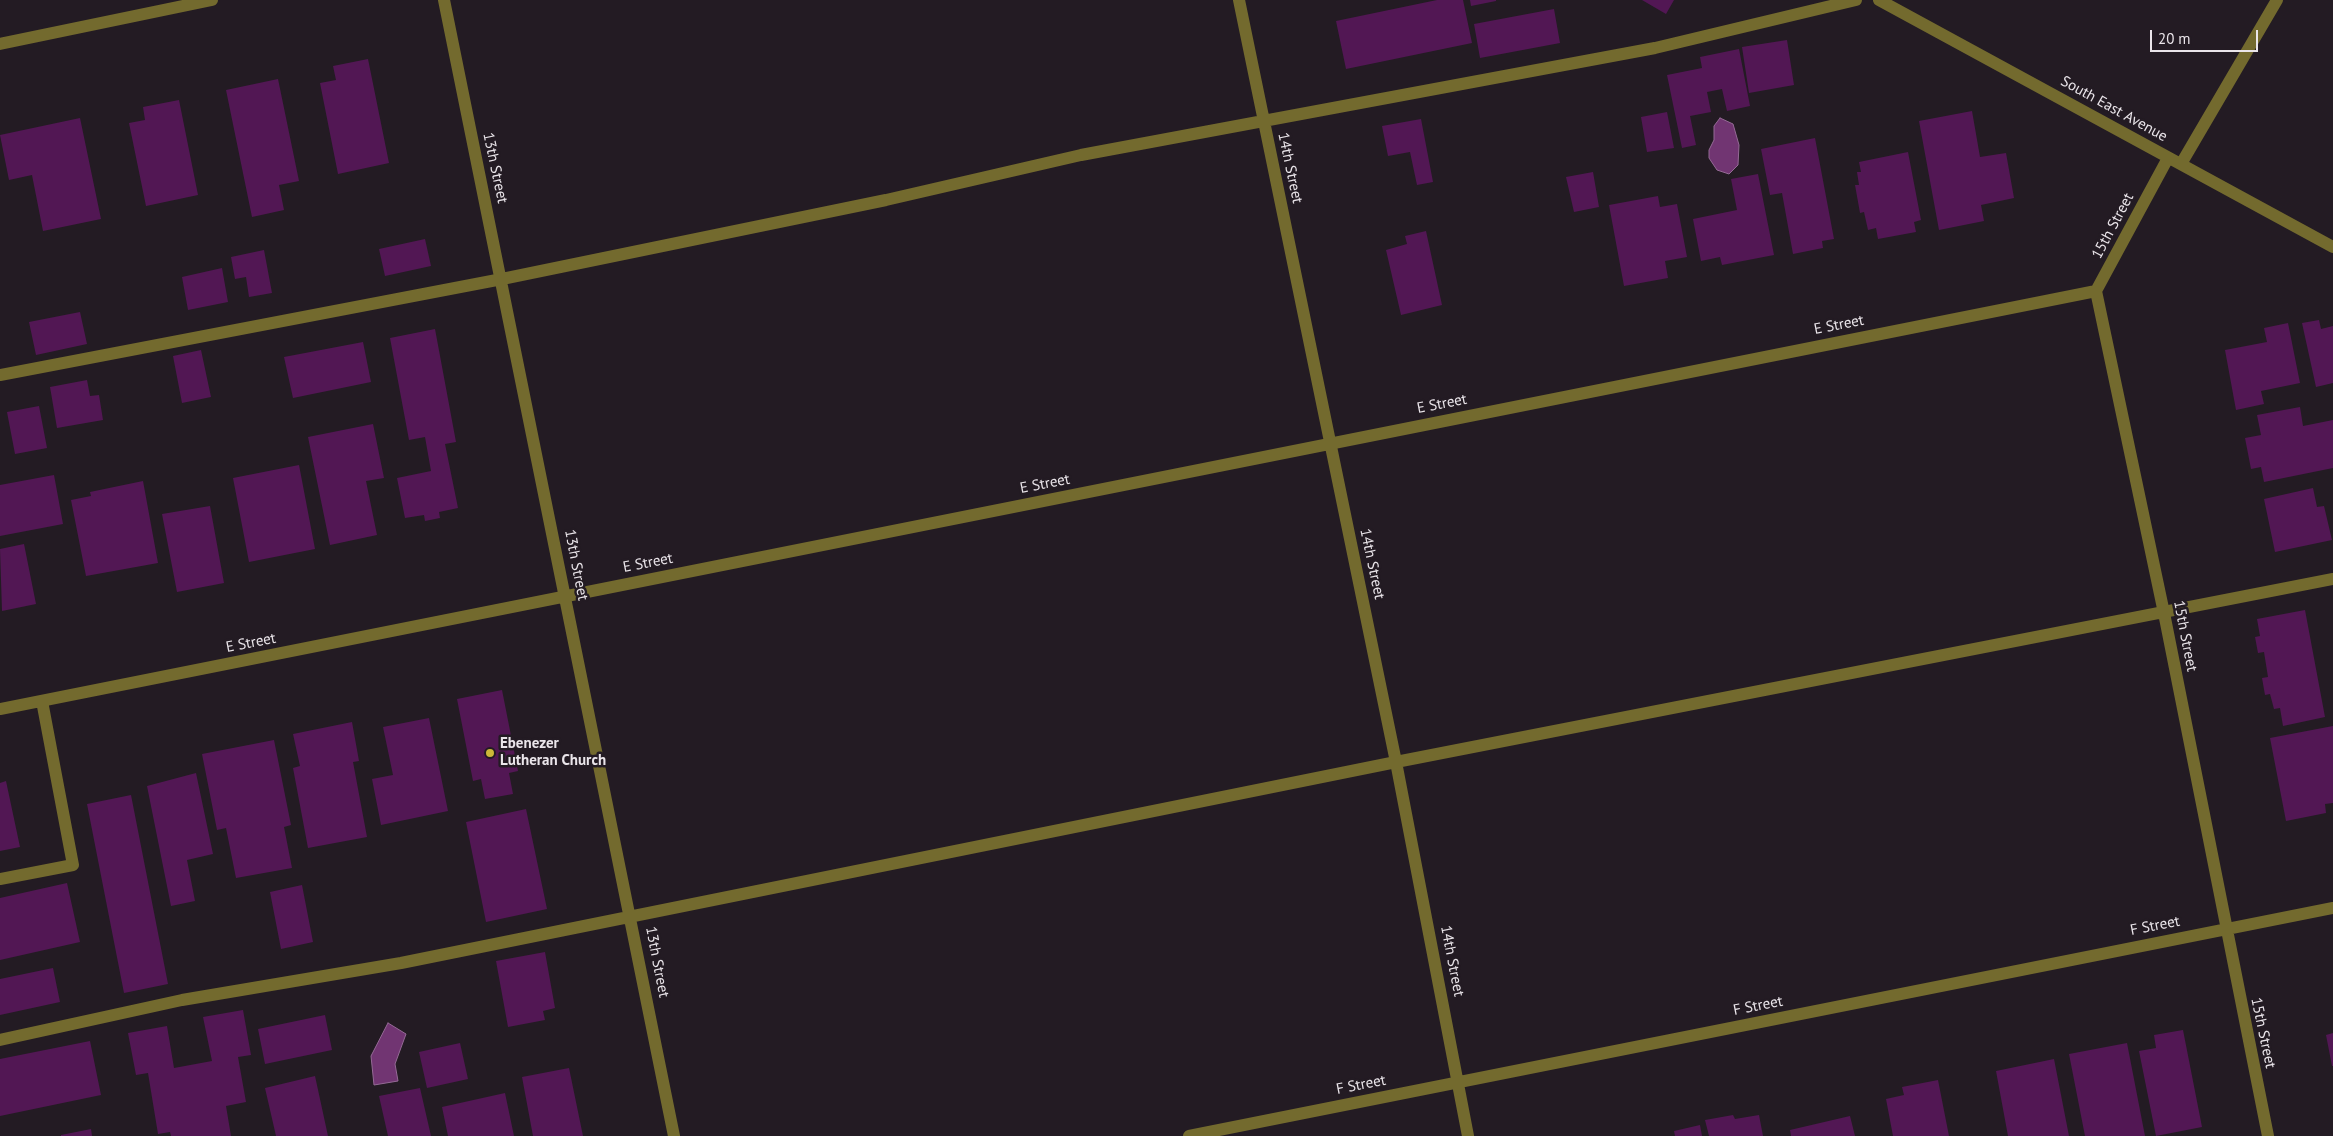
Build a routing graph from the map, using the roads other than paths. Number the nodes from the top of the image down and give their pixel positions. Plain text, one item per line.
1 (212, 0) edge
2 (444, 0) edge
3 (1239, 0) edge
4 (1856, 0) edge
5 (1879, 0) edge
6 (2277, 0) edge
7 (0, 44) edge
8 (1264, 121) junction
9 (2168, 158) junction
10 (2181, 164) junction
11 (2333, 247) edge
12 (502, 279) junction
13 (2096, 291) junction
14 (0, 375) edge
15 (1330, 443) junction
16 (2333, 579) edge
17 (565, 596) junction
18 (2164, 613) junction
19 (42, 701) junction
20 (0, 710) edge
21 (1396, 762) junction
22 (0, 880) edge
23 (2333, 908) edge
24 (632, 916) junction
25 (2225, 928) junction
26 (0, 1040) edge
27 (1458, 1083) junction
28 (674, 1136) edge
29 (1189, 1136) edge
30 (1468, 1136) edge
31 (2268, 1136) edge

1 - 7 street
2 - 12 street, 13th Street
3 - 8 street, 14th Street
4 - 8 street
5 - 9 street, South East Avenue
6 - 10 street
8 - 12 street
8 - 15 street, 14th Street
9 - 10 street, South East Avenue
9 - 13 street, 15th Street
10 - 11 street, South East Avenue
12 - 14 street
12 - 17 street, 13th Street
13 - 15 street, E Street
13 - 18 street, 15th Street
15 - 17 street, E Street
15 - 21 street, 14th Street
16 - 18 street
17 - 19 street, E Street
17 - 24 street, 13th Street
18 - 21 street
18 - 25 street, 15th Street
19 - 20 street, E Street
19 - 22 street
21 - 24 street
21 - 27 street, 14th Street
23 - 25 street, F Street
24 - 26 street
24 - 28 street, 13th Street
25 - 27 street, F Street
25 - 31 street, 15th Street
27 - 29 street, F Street
27 - 30 street, 14th Street

